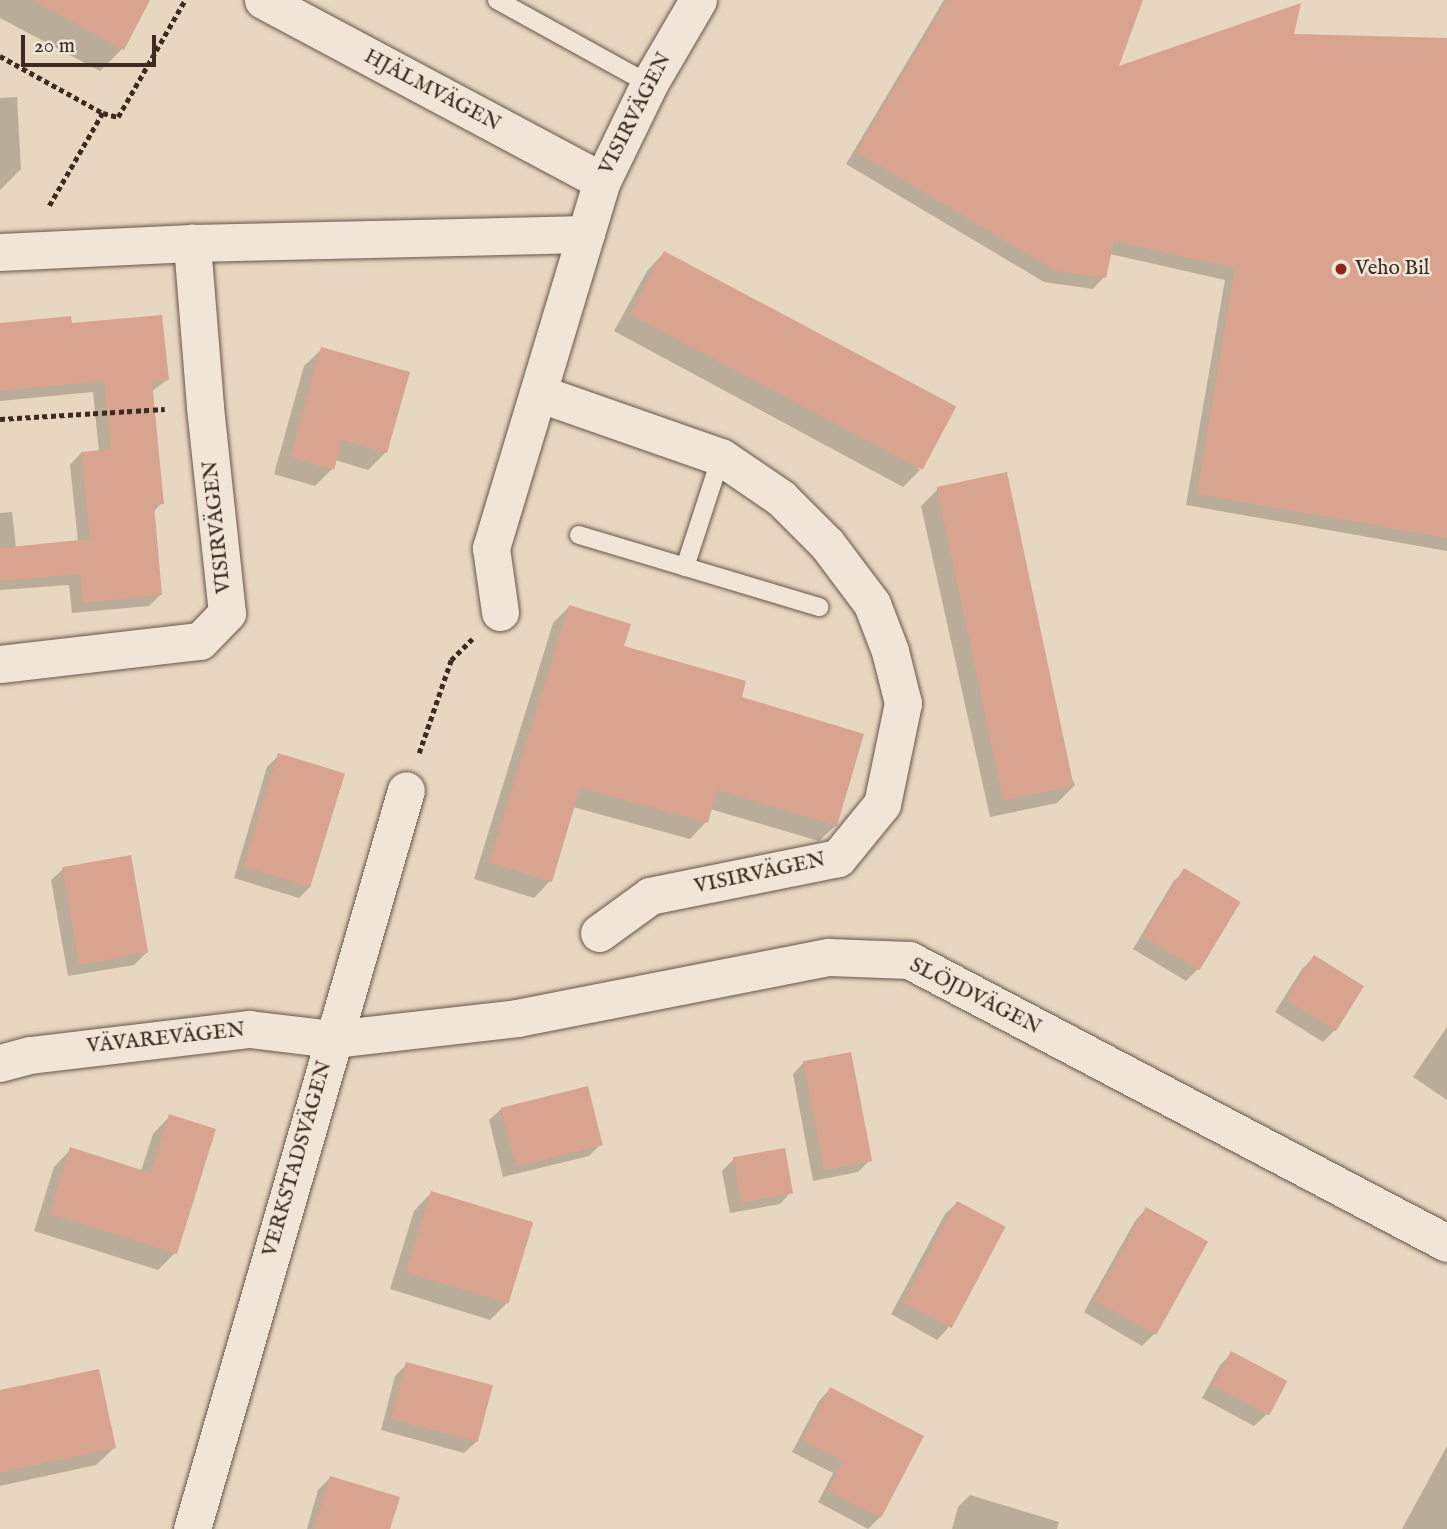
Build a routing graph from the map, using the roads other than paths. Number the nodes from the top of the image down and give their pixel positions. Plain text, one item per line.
1 (263, 0) edge
2 (497, 0) edge
3 (698, 0) edge
4 (649, 85) junction
5 (601, 181) junction
6 (586, 234) junction
7 (192, 243) junction
8 (0, 252) edge
9 (538, 393) junction
10 (721, 457) junction
11 (579, 535) dead end
12 (685, 567) junction
13 (819, 607) dead end
14 (500, 612) road end
15 (0, 664) edge
16 (406, 790) road end
17 (599, 933) dead end
18 (333, 1039) junction
19 (0, 1063) edge
20 (1447, 1243) edge
21 (192, 1529) edge

1 - 5 street, HJÄLMVÄGEN
2 - 4 lane
3 - 4 street, VISIRVÄGEN
4 - 5 street, VISIRVÄGEN
5 - 6 street, VISIRVÄGEN
6 - 7 street
6 - 9 street, VISIRVÄGEN
7 - 8 street
7 - 15 street, VISIRVÄGEN
9 - 10 street, VISIRVÄGEN
9 - 14 street, VISIRVÄGEN
10 - 12 lane
10 - 17 street, VISIRVÄGEN
11 - 12 lane
12 - 13 lane
16 - 18 street, VERKSTADSVÄGEN
18 - 19 street, VÄVAREVÄGEN
18 - 20 street, SLÖJDVÄGEN
18 - 21 street, VERKSTADSVÄGEN

